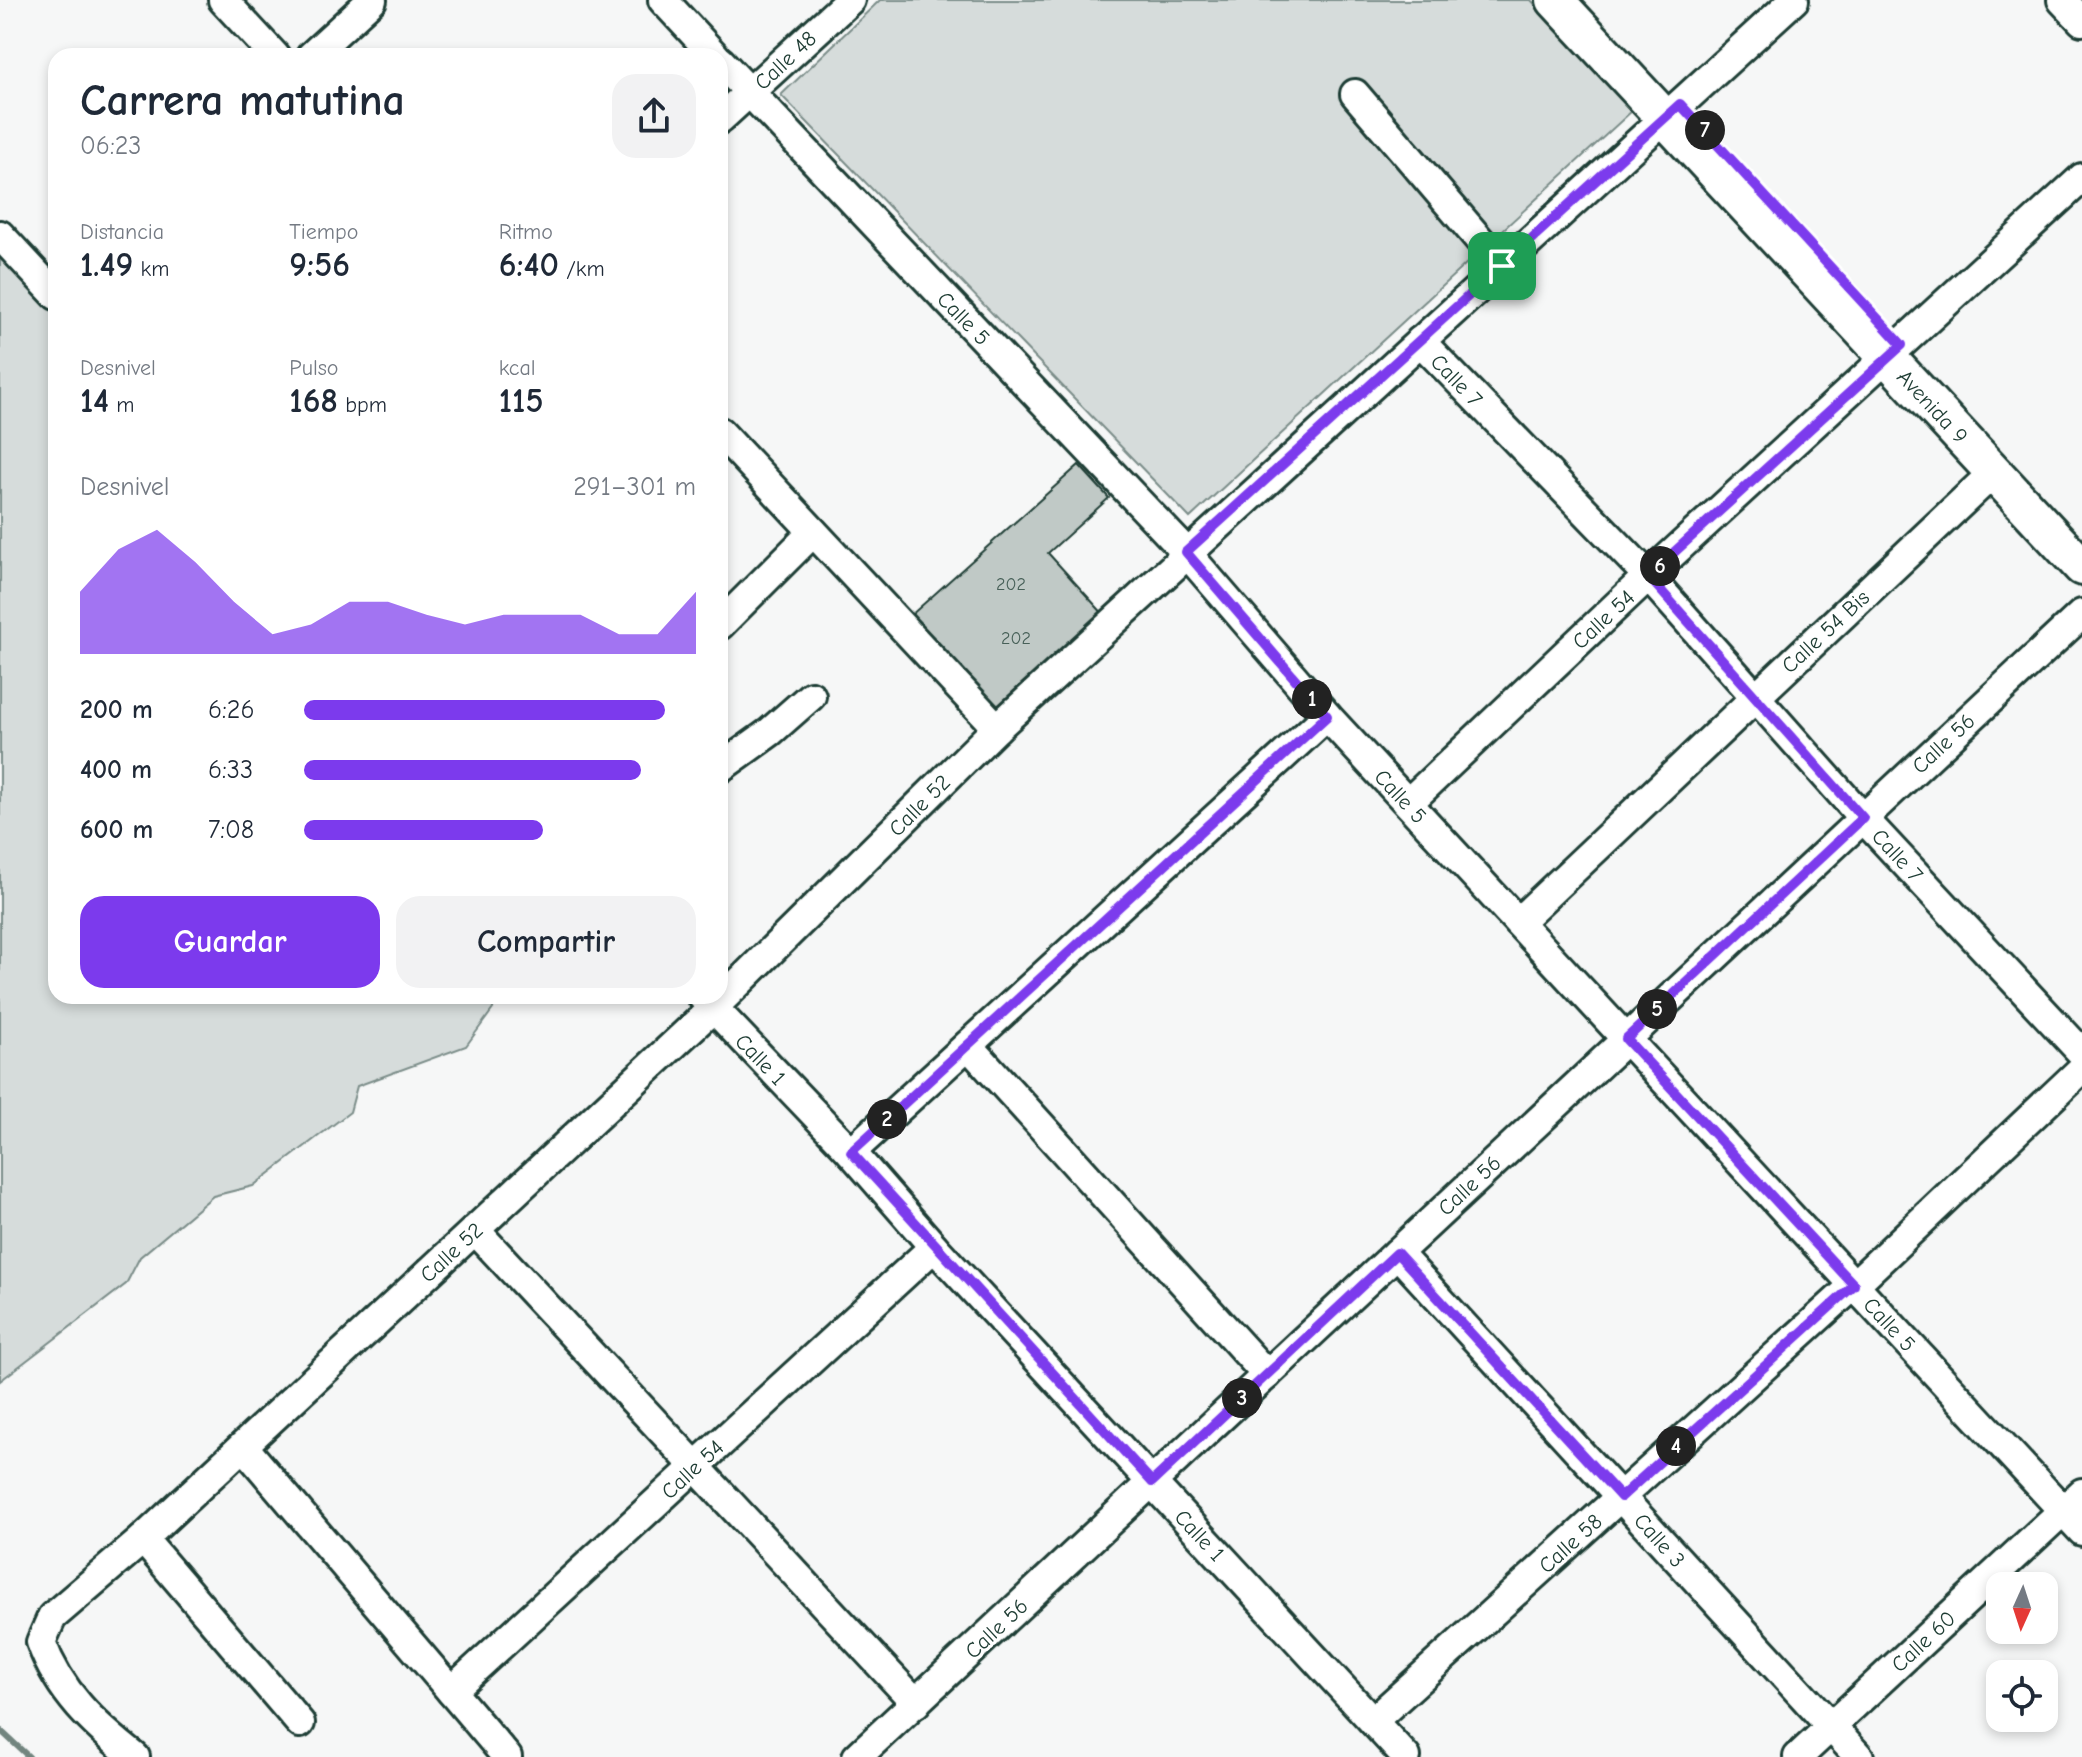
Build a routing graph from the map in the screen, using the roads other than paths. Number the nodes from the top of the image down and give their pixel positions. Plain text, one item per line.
1 (223, 0) edge
2 (372, 0) edge
3 (663, 0) edge
4 (850, 0) edge
5 (1555, 0) edge
6 (1584, 0) edge
7 (1794, 0) edge
8 (2062, 0) edge
9 (2082, 21) edge
10 (268, 48) edge
11 (320, 48) edge
12 (708, 48) edge
13 (728, 70) edge
14 (750, 93) junction
15 (1355, 94) dead end
16 (1672, 111) junction
17 (728, 112) edge
18 (2082, 178) edge
19 (0, 235) edge
20 (1502, 266) junction
21 (48, 284) edge
22 (1420, 341) junction
23 (1895, 351) junction
24 (728, 441) edge
25 (1994, 472) junction
26 (813, 532) junction
27 (2082, 539) edge
28 (1186, 552) junction
29 (2082, 567) edge
30 (1648, 576) junction
31 (2082, 614) edge
32 (728, 617) edge
33 (1757, 695) junction
34 (811, 696) dead end
35 (1327, 716) junction
36 (997, 728) junction
37 (728, 762) edge
38 (1408, 803) junction
39 (1863, 818) junction
40 (1518, 922) junction
41 (728, 982) edge
42 (705, 1004) edge
43 (709, 1004) edge
44 (1626, 1039) junction
45 (968, 1045) junction
46 (2082, 1053) edge
47 (2082, 1069) edge
48 (851, 1152) junction
49 (475, 1230) junction
50 (934, 1247) junction
51 (1397, 1253) junction
52 (1854, 1285) junction
53 (1267, 1375) junction
54 (243, 1446) junction
55 (695, 1466) junction
56 (1152, 1482) junction
57 (1621, 1497) junction
58 (2072, 1502) edge
59 (2082, 1531) edge
60 (143, 1539) junction
61 (451, 1691) junction
62 (916, 1703) junction
63 (1373, 1721) junction
64 (300, 1723) dead end
65 (1831, 1727) junction
66 (135, 1757) edge
67 (507, 1757) edge
68 (857, 1757) edge
69 (1406, 1757) edge
70 (1798, 1757) edge
71 (1859, 1757) edge

1 - 10 street
2 - 11 street
3 - 12 street
4 - 14 street, Calle 48
5 - 16 main road, Avenida 9
6 - 16 main road, Avenida 9
7 - 16 street, Calle 52
8 - 9 street
13 - 14 street, Calle 5
14 - 17 street, Calle 48
14 - 28 street, Calle 5
15 - 20 street
16 - 20 street, Calle 52
16 - 23 main road, Avenida 9
18 - 23 street, Calle 54
19 - 21 street
20 - 22 street, Calle 52
22 - 28 street, Calle 52
22 - 30 street, Calle 7
23 - 25 main road, Avenida 9
23 - 27 main road, Avenida 9
23 - 30 street, Calle 54
24 - 26 street
25 - 29 main road, Avenida 9
25 - 33 street, Calle 54 Bis
26 - 32 street
26 - 36 street
28 - 35 street, Calle 5
28 - 36 street, Calle 52
30 - 33 street, Calle 7
30 - 38 street, Calle 54
31 - 39 street, Calle 56
33 - 39 street, Calle 7
33 - 40 street, Calle 54 Bis
34 - 37 street
35 - 38 street, Calle 5
35 - 45 street
36 - 41 street, Calle 52
38 - 40 street, Calle 5
39 - 44 street, Calle 56
39 - 46 street, Calle 7
40 - 44 street, Calle 5
42 - 49 street, Calle 52
43 - 48 street, Calle 1
44 - 51 street, Calle 56
44 - 52 street, Calle 5
45 - 48 street
45 - 53 street
47 - 52 street, Calle 58
48 - 50 street, Calle 1
49 - 54 street, Calle 52
49 - 55 street
50 - 55 street, Calle 54
50 - 56 street, Calle 1
51 - 53 street, Calle 56
51 - 57 street, Calle 3
52 - 57 street, Calle 58
52 - 58 street, Calle 5
53 - 56 street, Calle 56
54 - 60 street, Calle 52
54 - 61 street
55 - 61 street, Calle 54
55 - 62 street
56 - 62 street, Calle 56
56 - 63 street, Calle 1
57 - 63 street, Calle 58
57 - 65 street, Calle 3
58 - 59 street, Calle 5
58 - 65 street, Calle 60
60 - 64 street
60 - 66 street, Calle 52
61 - 67 street
62 - 68 street, Calle 56
63 - 69 street, Calle 1
65 - 70 street, Calle 60
65 - 71 street, Calle 3

